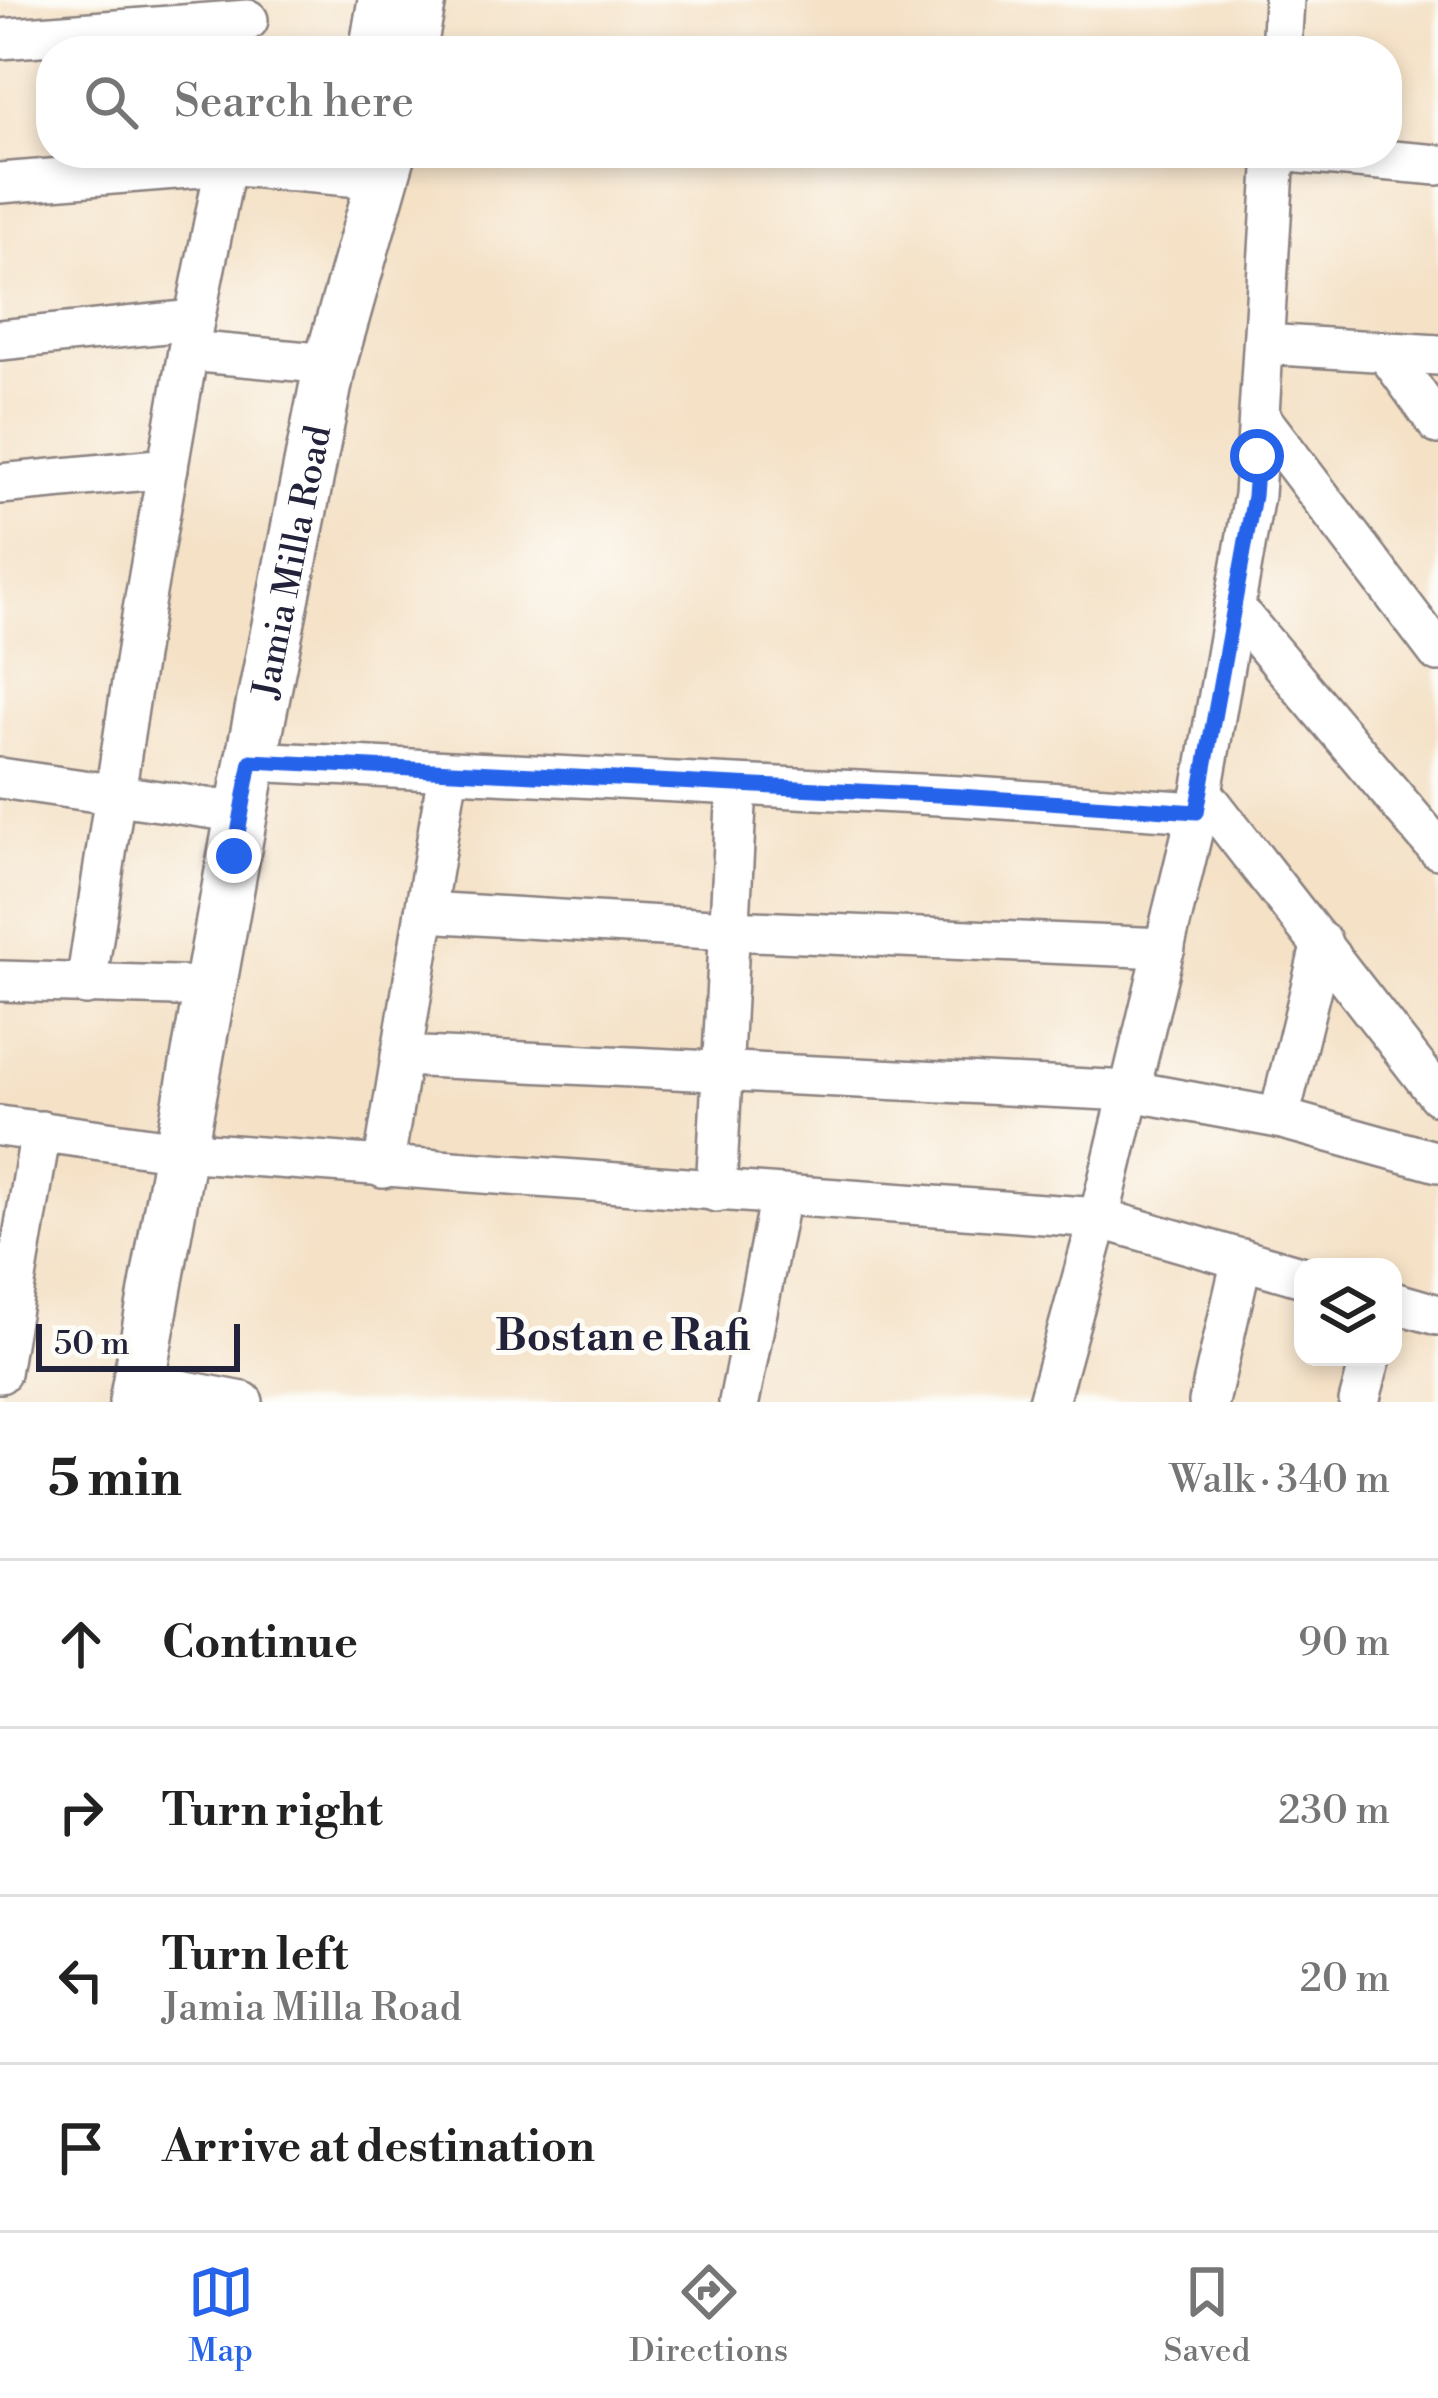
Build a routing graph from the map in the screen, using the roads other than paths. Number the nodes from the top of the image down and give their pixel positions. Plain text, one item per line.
1 (378, 0) edge
2 (420, 0) edge
3 (437, 0) edge
4 (1284, 0) edge
5 (101, 16) edge
6 (248, 24) edge
7 (372, 36) edge
8 (413, 36) edge
9 (431, 36) edge
10 (1282, 36) edge
11 (0, 39) edge
12 (1402, 163) edge
13 (1438, 166) edge
14 (142, 168) edge
15 (225, 168) edge
16 (370, 168) edge
17 (1274, 168) edge
18 (0, 183) edge
19 (191, 336) junction
20 (0, 340) edge
21 (1264, 344) junction
22 (1386, 352) junction
23 (1438, 355) edge
24 (330, 364) junction
25 (1259, 416) junction
26 (1438, 424) edge
27 (168, 468) junction
28 (0, 484) edge
29 (1234, 607) junction
30 (1435, 642) edge
31 (251, 761) junction
32 (448, 772) junction
33 (0, 778) edge
34 (736, 786) junction
35 (115, 792) junction
36 (1199, 802) junction
37 (242, 813) junction
38 (1438, 849) edge
39 (425, 912) junction
40 (729, 931) junction
41 (1322, 943) junction
42 (1166, 948) junction
43 (0, 981) edge
44 (86, 985) junction
45 (212, 987) junction
46 (401, 1056) junction
47 (724, 1071) junction
48 (1131, 1090) junction
49 (1438, 1095) edge
50 (1279, 1118) junction
51 (0, 1126) edge
52 (41, 1131) junction
53 (179, 1151) junction
54 (1438, 1162) edge
55 (383, 1168) junction
56 (716, 1192) junction
57 (780, 1196) junction
58 (1099, 1218) junction
59 (1242, 1259) junction
60 (1294, 1273) edge
61 (1402, 1305) edge
62 (1438, 1315) edge
63 (1369, 1366) edge
64 (0, 1373) edge
65 (136, 1392) edge
66 (243, 1402) edge
67 (740, 1402) edge
68 (1048, 1402) edge
69 (1209, 1402) edge
70 (1359, 1402) edge

1 - 7 street
2 - 8 main road
3 - 9 street
4 - 10 street
5 - 6 street
5 - 11 street
12 - 13 street
14 - 18 street
15 - 19 street
16 - 24 main road, Jamia Milla Road
17 - 21 street
19 - 20 street
19 - 24 street
19 - 27 street
21 - 22 street
21 - 25 street
22 - 23 street
22 - 26 street
24 - 31 main road, Jamia Milla Road
25 - 29 street
25 - 30 street
27 - 28 street
27 - 35 street
29 - 36 street
29 - 38 street
31 - 32 street
31 - 37 main road, Jamia Milla Road
32 - 34 street
32 - 39 street
33 - 35 street
34 - 36 street
34 - 40 street
35 - 37 street
35 - 44 street
36 - 41 street
36 - 42 street
37 - 45 main road, Jamia Milla Road
39 - 40 street
39 - 46 street
40 - 42 street
40 - 47 street
41 - 49 street
41 - 50 street
42 - 48 street
43 - 44 street
44 - 45 street
45 - 53 main road, Jamia Milla Road
46 - 47 street
46 - 55 street
47 - 48 street
47 - 56 street
48 - 50 street
48 - 58 street
50 - 54 street
51 - 52 street
52 - 53 street
52 - 64 street
53 - 55 street
53 - 65 main road, Jamia Milla Road
55 - 56 street
56 - 57 street
57 - 58 street
57 - 67 street
58 - 59 street
58 - 68 street
59 - 60 street
59 - 69 street
61 - 62 street
63 - 70 street
65 - 66 street

